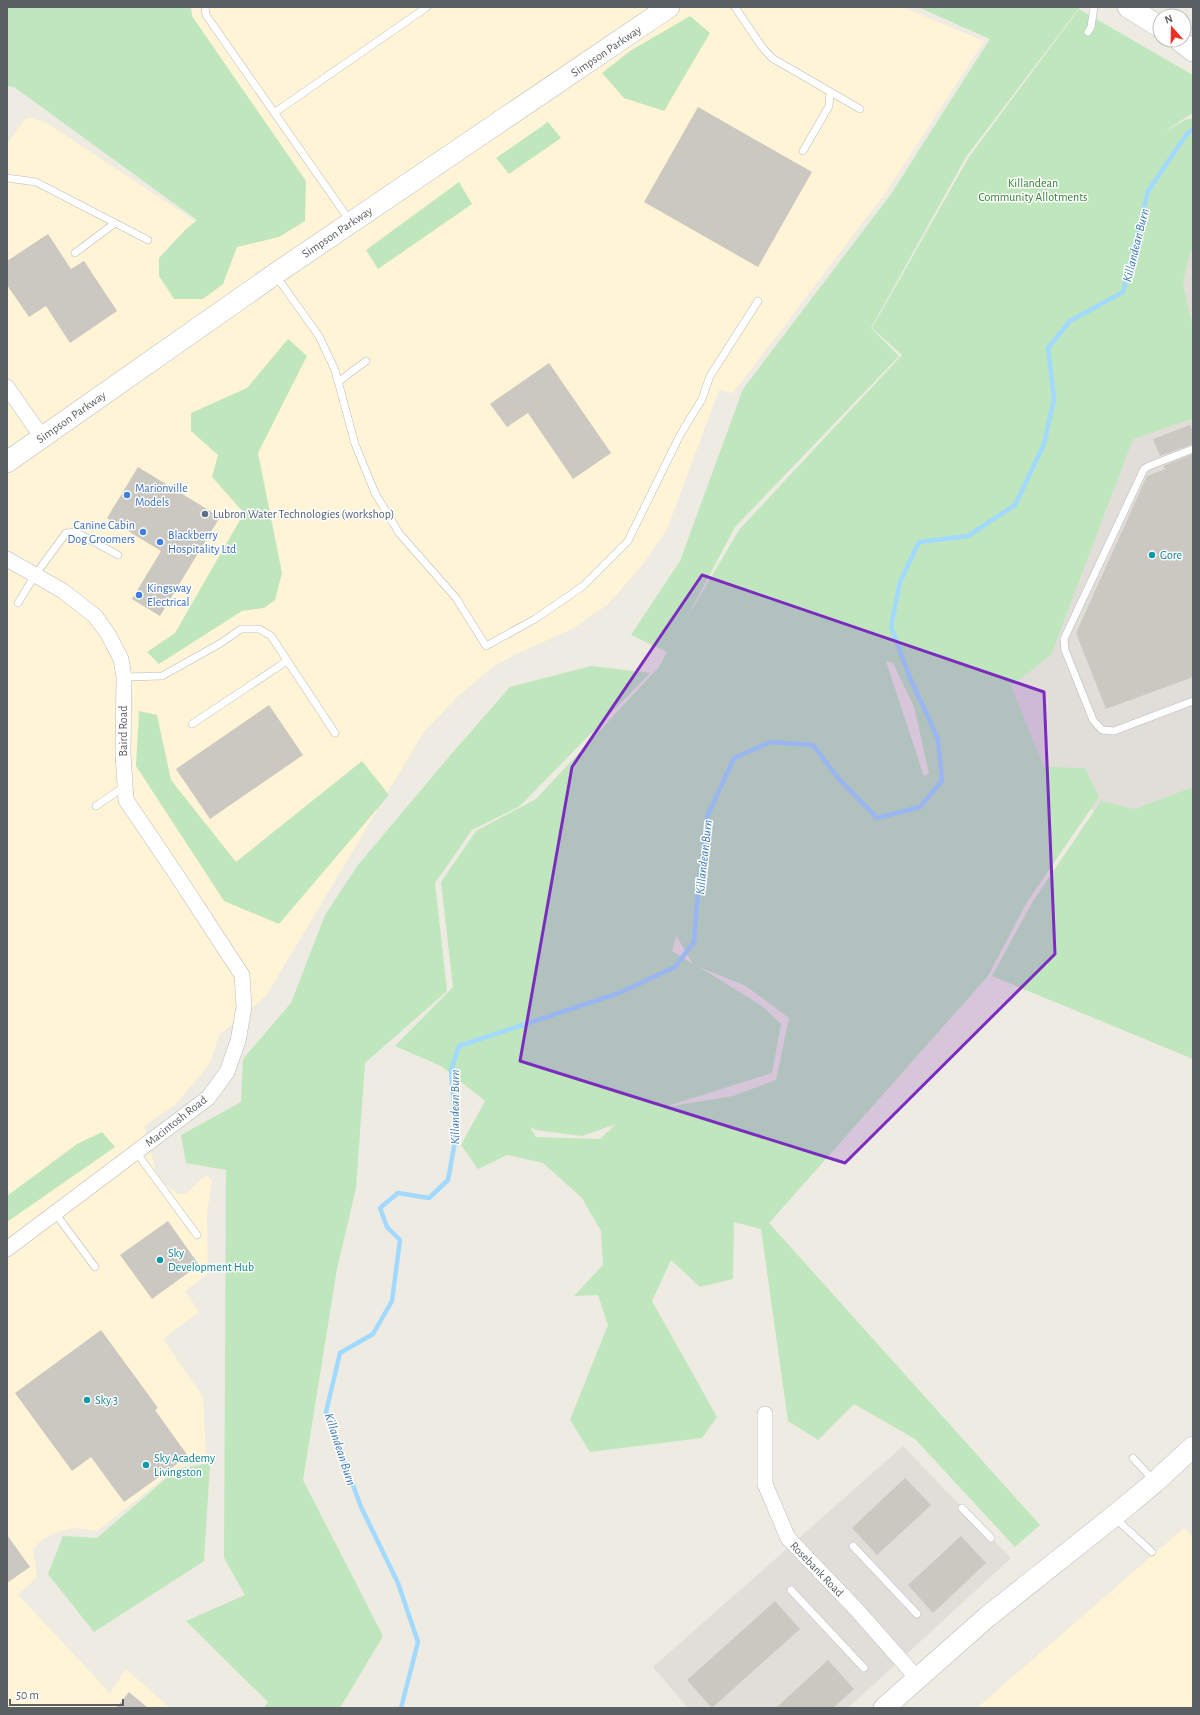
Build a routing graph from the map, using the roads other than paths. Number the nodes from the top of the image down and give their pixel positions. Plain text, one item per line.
1 (205, 7) edge
2 (427, 7) edge
3 (670, 7) edge
4 (735, 7) edge
5 (1094, 7) edge
6 (1128, 7) edge
7 (1152, 22) edge
8 (1088, 32) dead end
9 (830, 93) junction
10 (860, 109) dead end
11 (274, 113) junction
12 (803, 151) dead end
13 (7, 178) edge
14 (115, 223) junction
15 (351, 223) junction
16 (148, 240) dead end
17 (75, 254) dead end
18 (275, 274) junction
19 (758, 301) dead end
20 (366, 361) dead end
21 (338, 382) junction
22 (7, 388) edge
23 (42, 437) junction
24 (1193, 449) edge
25 (7, 462) edge
26 (118, 555) dead end
27 (7, 559) edge
28 (35, 575) junction
29 (18, 603) dead end
30 (287, 661) junction
31 (124, 677) junction
32 (1193, 701) edge
33 (192, 724) dead end
34 (335, 733) dead end
35 (124, 787) junction
36 (96, 806) dead end
37 (214, 931) joint
38 (136, 1152) junction
39 (55, 1213) junction
40 (197, 1235) dead end
41 (7, 1249) edge
42 (95, 1267) dead end
43 (765, 1414) dead end
44 (1193, 1447) edge
45 (1133, 1458) dead end
46 (1155, 1482) junction
47 (962, 1508) dead end
48 (1114, 1516) junction
49 (991, 1538) dead end
50 (853, 1546) dead end
51 (1152, 1552) dead end
52 (791, 1590) dead end
53 (917, 1614) dead end
54 (864, 1668) dead end
55 (917, 1678) junction
56 (884, 1708) edge

1 - 11 lane
2 - 11 lane
3 - 15 main road, Simpson Parkway
4 - 9 lane
5 - 8 lane
6 - 7 main road
9 - 10 lane
9 - 12 lane
11 - 15 lane
13 - 14 lane
14 - 16 lane
14 - 17 lane
15 - 18 main road, Simpson Parkway
18 - 21 lane
18 - 23 main road, Simpson Parkway
19 - 21 lane
20 - 21 lane
22 - 23 street
23 - 25 main road, Simpson Parkway
24 - 32 lane
26 - 28 lane
27 - 28 street, Baird Road
28 - 29 lane
28 - 31 street, Baird Road
30 - 31 lane
30 - 33 lane
30 - 34 lane
31 - 35 street, Baird Road
35 - 36 lane
35 - 37 street, Baird Road
37 - 38 street, Macintosh Road
38 - 39 street, Macintosh Road
38 - 40 lane
39 - 41 street, Macintosh Road
39 - 42 lane
43 - 55 street, Rosebank Road
44 - 46 main road
45 - 46 lane
46 - 48 main road
47 - 49 lane
48 - 51 lane
48 - 55 main road
50 - 53 lane
52 - 54 lane
55 - 56 main road

